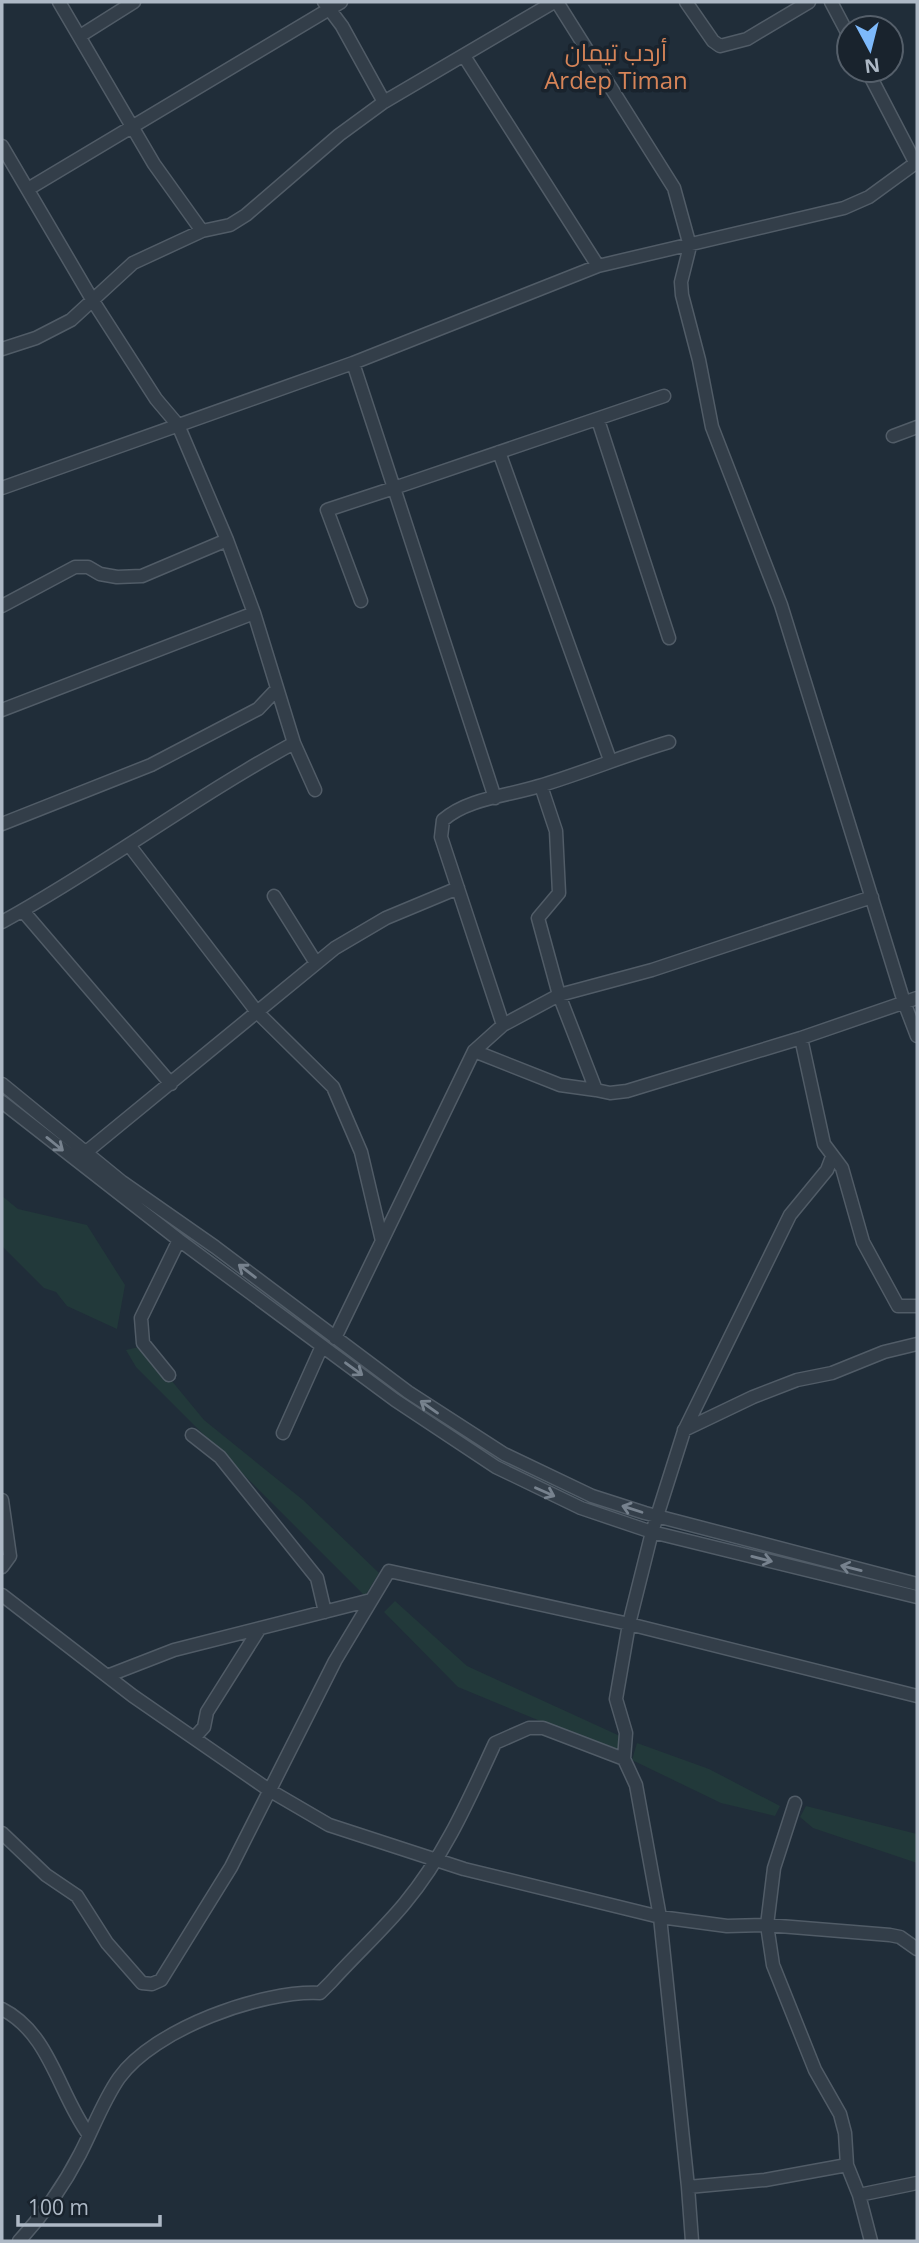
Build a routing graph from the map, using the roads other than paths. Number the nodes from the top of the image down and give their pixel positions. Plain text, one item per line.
1 (59, 2) edge
2 (134, 2) edge
3 (341, 2) edge
4 (556, 2) edge
5 (686, 2) edge
6 (809, 2) edge
7 (327, 6) edge
8 (80, 36) junction
9 (464, 56) junction
10 (874, 84) edge
11 (384, 102) junction
12 (132, 127) junction
13 (2, 146) edge
14 (916, 162) edge
15 (28, 189) junction
16 (202, 231) junction
17 (690, 246) junction
18 (598, 266) junction
19 (93, 300) junction
20 (2, 349) edge
21 (353, 363) junction
22 (664, 396) dead end
23 (597, 420) junction
24 (178, 425) junction
25 (917, 427) edge
26 (893, 436) dead end
27 (499, 452) junction
28 (2, 488) edge
29 (394, 488) junction
30 (227, 540) junction
31 (361, 601) dead end
32 (2, 606) edge
33 (254, 613) junction
34 (669, 638) dead end
35 (277, 689) junction
36 (2, 710) edge
37 (668, 742) dead end
38 (294, 743) junction
39 (610, 760) junction
40 (541, 786) junction
41 (315, 790) dead end
42 (495, 798) junction
43 (2, 824) edge
44 (129, 845) junction
45 (458, 888) junction
46 (274, 896) dead end
47 (872, 897) junction
48 (23, 911) junction
49 (2, 922) edge
50 (316, 963) junction
51 (559, 995) junction
52 (917, 998) edge
53 (904, 1002) junction
54 (257, 1012) junction
55 (503, 1025) junction
56 (917, 1036) edge
57 (801, 1038) junction
58 (474, 1051) junction
59 (2, 1084) edge
60 (171, 1084) junction
61 (596, 1090) junction
62 (2, 1102) edge
63 (86, 1153) junction
64 (832, 1157) junction
65 (178, 1240) junction
66 (382, 1241) junction
67 (917, 1306) edge
68 (335, 1338) junction
69 (917, 1344) edge
70 (322, 1346) junction
71 (169, 1375) dead end
72 (684, 1431) junction
73 (283, 1433) dead end
74 (192, 1435) dead end
75 (2, 1500) edge
76 (659, 1515) junction
77 (652, 1532) junction
78 (2, 1567) edge
79 (917, 1584) edge
80 (2, 1595) edge
81 (917, 1597) edge
82 (371, 1600) junction
83 (325, 1612) junction
84 (629, 1624) junction
85 (260, 1628) junction
86 (107, 1676) junction
87 (917, 1696) edge
88 (194, 1738) junction
89 (624, 1759) junction
90 (269, 1790) junction
91 (795, 1803) dead end
92 (2, 1833) edge
93 (437, 1860) junction
94 (660, 1917) junction
95 (767, 1925) junction
96 (917, 1949) edge
97 (2, 2009) edge
98 (89, 2136) junction
99 (847, 2165) junction
100 (917, 2183) edge
101 (688, 2187) junction
102 (859, 2195) junction
103 (19, 2241) edge
104 (692, 2241) edge
105 (870, 2241) edge

1 - 8 street
2 - 8 street
3 - 7 street
4 - 9 street
4 - 17 street
5 - 6 street
7 - 11 street
7 - 12 street
8 - 12 street
9 - 11 street
9 - 18 street
10 - 14 street
11 - 16 street
12 - 15 street
12 - 16 street
13 - 15 street
14 - 17 street
15 - 19 street
16 - 19 street
17 - 18 street
17 - 47 street
18 - 21 street
19 - 20 street
19 - 24 street
21 - 24 street
21 - 29 street
22 - 23 street
23 - 27 street
23 - 34 street
24 - 28 street
24 - 30 street
25 - 26 street
27 - 29 street
27 - 39 street
29 - 31 street
29 - 42 street
30 - 32 street
30 - 33 street
33 - 35 street
33 - 36 street
35 - 38 street
35 - 43 street
37 - 39 street
38 - 41 street
38 - 44 street
39 - 40 street
40 - 42 street
40 - 51 street
42 - 45 street
44 - 48 street
44 - 54 street
45 - 50 street
45 - 55 street
46 - 50 street
47 - 51 street
47 - 53 street
48 - 49 street
48 - 60 street
50 - 54 street
51 - 55 street
51 - 61 street
52 - 53 street
53 - 56 street
53 - 57 street
54 - 60 street
54 - 66 street
55 - 58 street
57 - 61 street
57 - 64 street
58 - 61 street
58 - 66 street
59 - 63 street
60 - 63 street
62 -> 65 street
68 -> 63 street
64 - 67 street
64 - 72 street
65 - 70 street
65 - 71 street
66 - 68 street
76 -> 68 street
69 - 72 street
70 - 73 street
70 -> 77 street
72 - 76 street
74 - 83 street
75 - 78 street
76 - 77 street
79 -> 76 street
77 -> 81 street
77 - 84 street
80 - 86 street
82 - 83 street
82 - 84 street
82 - 90 street
83 - 85 street
84 - 87 street
84 - 89 street
85 - 86 street
85 - 88 street
86 - 88 street
88 - 90 street
89 - 93 street
89 - 94 street
90 - 92 street
90 - 93 street
91 - 95 street
93 - 94 street
93 - 98 street
94 - 95 street
94 - 101 street
95 - 96 street
95 - 99 street
97 - 98 street
98 - 103 street
99 - 101 street
99 - 102 street
100 - 102 street
101 - 104 street
102 - 105 street

